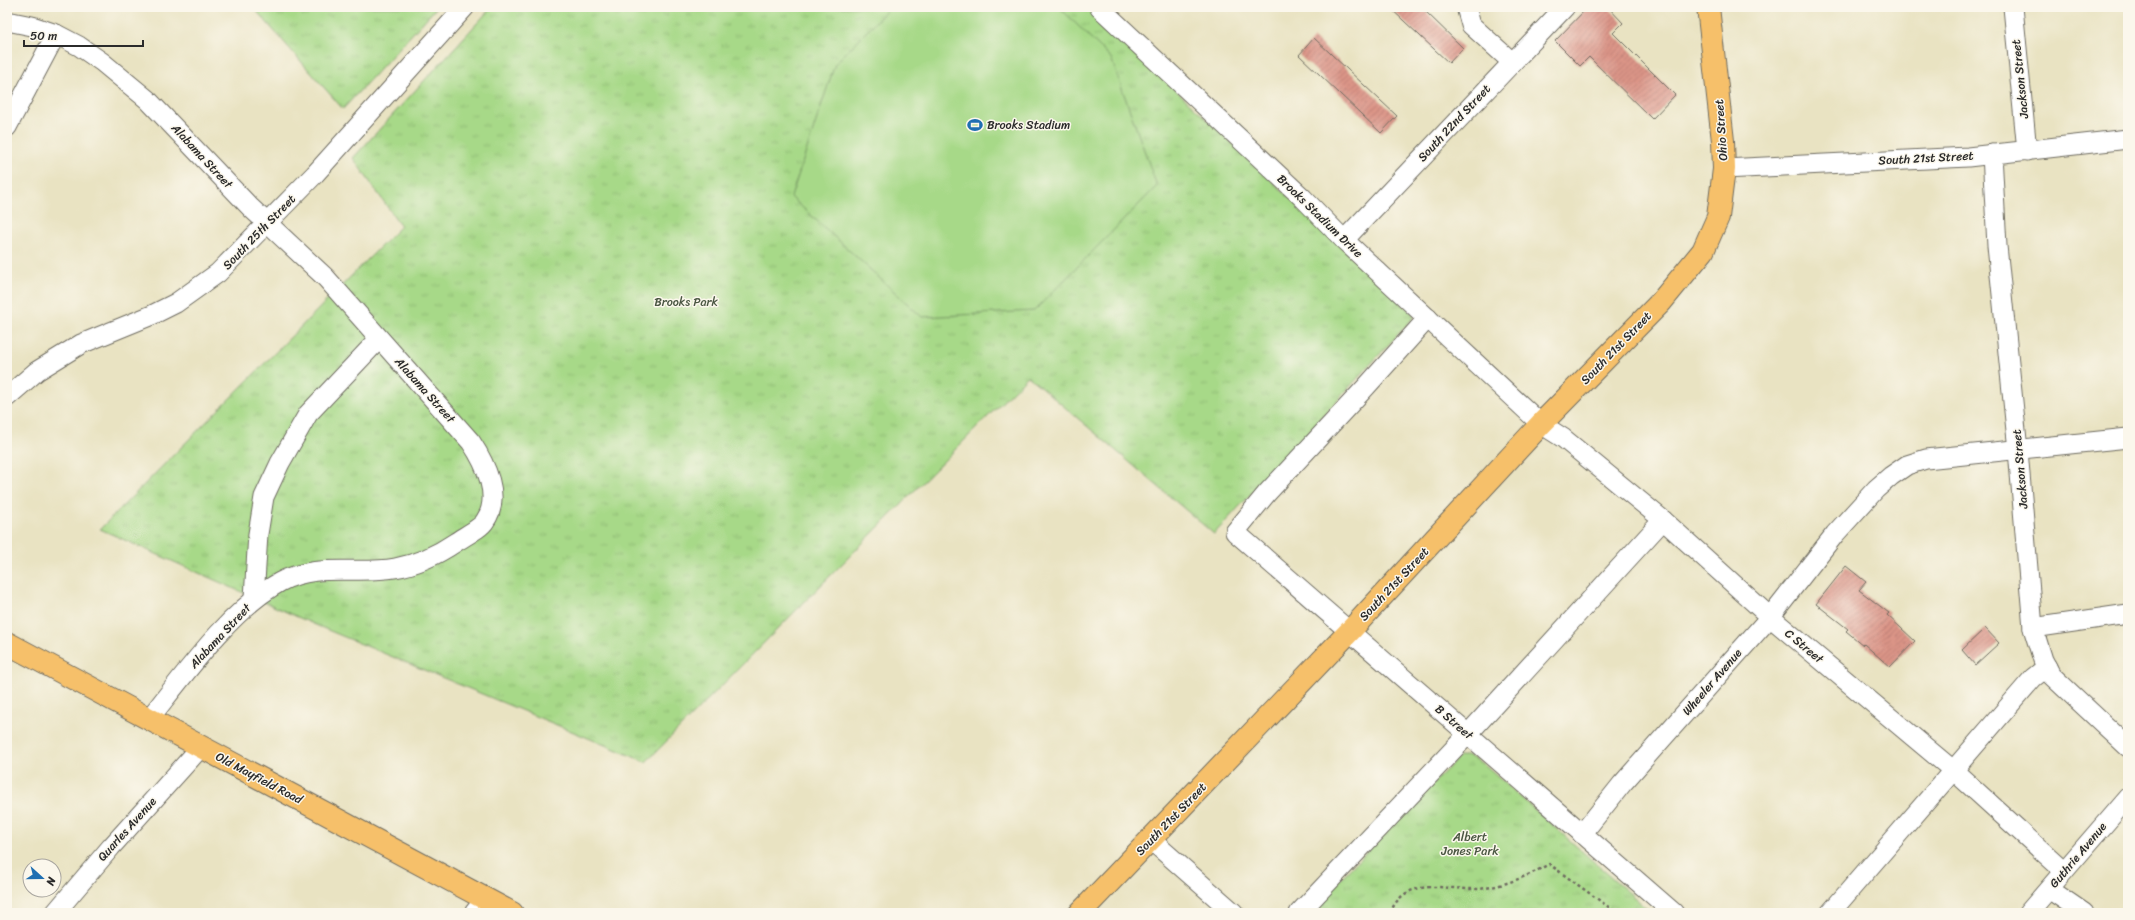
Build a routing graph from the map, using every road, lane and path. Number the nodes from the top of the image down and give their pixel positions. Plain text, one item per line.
1 (465, 7) edge
2 (1099, 7) edge
3 (1466, 7) edge
4 (1564, 7) edge
5 (1708, 7) edge
6 (2013, 7) edge
7 (7, 21) edge
8 (56, 34) junction
9 (1512, 62) junction
10 (7, 127) edge
11 (2128, 139) edge
12 (2027, 151) junction
13 (1992, 154) junction
14 (1724, 169) junction
15 (268, 224) junction
16 (1344, 240) junction
17 (1703, 251) joint
18 (1428, 318) junction
19 (379, 339) junction
20 (7, 397) edge
21 (1541, 424) junction
22 (2128, 438) edge
23 (2018, 450) junction
24 (1663, 520) junction
25 (254, 598) junction
26 (2128, 614) edge
27 (1770, 616) junction
28 (2033, 628) junction
29 (1350, 631) junction
30 (7, 643) edge
31 (2047, 667) junction
32 (149, 720) junction
33 (1468, 734) junction
34 (201, 747) junction
35 (2128, 747) edge
36 (1954, 771) junction
37 (2128, 797) edge
38 (1582, 834) junction
39 (1151, 840) junction
40 (2064, 871) junction
41 (2049, 889) junction
42 (480, 906) edge
43 (55, 913) edge
44 (512, 913) edge
45 (1080, 913) edge
46 (1234, 913) edge
47 (1298, 913) edge
48 (1390, 913) edge
49 (1617, 913) edge
50 (1674, 913) edge
51 (1830, 913) edge
52 (2028, 913) edge
53 (2084, 913) edge

1 - 15 street, South 25th Street
2 - 16 street, Brooks Stadium Drive
3 - 9 street
4 - 9 street, South 22nd Street
5 - 14 main road, Ohio Street
6 - 12 street, Jackson Street
7 - 8 street, Alabama Street
8 - 10 street
8 - 15 street, Alabama Street
9 - 16 street, South 22nd Street
11 - 12 street, South 21st Street
12 - 13 street, South 21st Street
13 - 14 street, South 21st Street
13 - 23 street, Jackson Street
14 - 17 main road, Ohio Street
15 - 19 street, Alabama Street
15 - 20 street, South 25th Street
16 - 18 street, Brooks Stadium Drive
17 - 21 main road, South 21st Street
18 - 21 street, Brooks Stadium Drive
18 - 29 street, B Street
19 - 25 street
19 - 25 street, Alabama Street
21 - 24 street, C Street
21 - 29 main road, South 21st Street
22 - 23 street, Wheeler Avenue
23 - 27 street, Wheeler Avenue
23 - 28 street, Jackson Street
24 - 27 street, C Street
24 - 33 street
25 - 32 street, Alabama Street
26 - 28 street
27 - 36 street, C Street
27 - 38 street, Wheeler Avenue
28 - 31 street, Jackson Street
29 - 33 street, B Street
29 - 39 main road, South 21st Street
30 - 32 main road, Old Mayfield Road
31 - 35 street, Jackson Street
31 - 36 street
32 - 34 main road, Old Mayfield Road
33 - 38 street, B Street
33 - 47 street
34 - 42 main road, Old Mayfield Road
34 - 43 street, Quarles Avenue
36 - 40 street, C Street
36 - 51 street
37 - 40 street, Guthrie Avenue
38 - 50 street, B Street
39 - 45 main road, South 21st Street
39 - 46 street
40 - 41 street, Guthrie Avenue
41 - 52 street, Guthrie Avenue
41 - 53 street
42 - 44 main road, Old Mayfield Road
48 - 49 path

